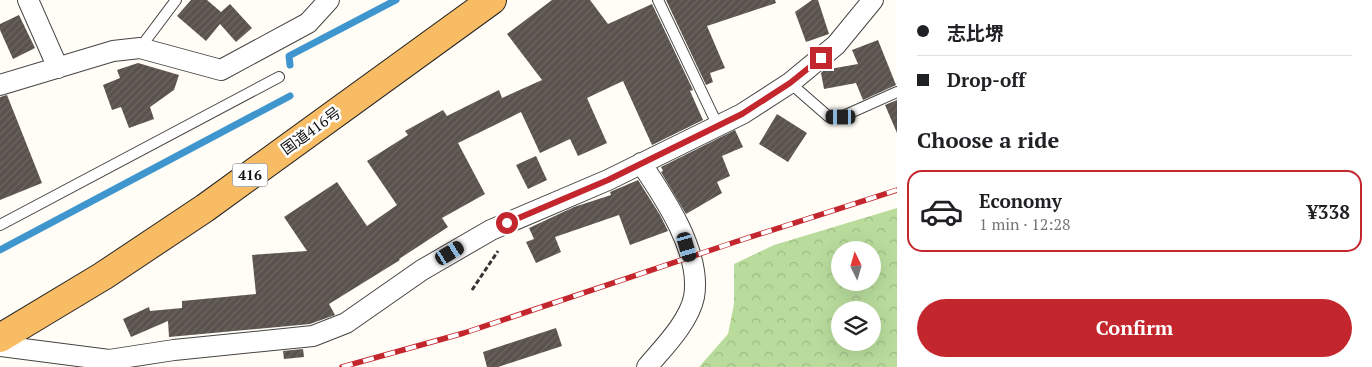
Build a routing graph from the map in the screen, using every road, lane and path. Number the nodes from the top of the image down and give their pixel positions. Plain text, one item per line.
1 (28, 0) edge
2 (176, 0) edge
3 (329, 0) edge
4 (492, 0) edge
5 (658, 0) edge
6 (873, 0) edge
7 (140, 48) junction
8 (58, 68) junction
9 (279, 77) dead end
10 (790, 83) junction
11 (0, 85) edge
12 (897, 92) edge
13 (718, 126) junction
14 (641, 163) junction
15 (0, 225) edge
16 (500, 248) dead end
17 (472, 290) dead end
18 (0, 338) edge
19 (0, 346) edge
20 (647, 367) edge

1 - 8 street
2 - 7 lane
3 - 7 street
4 - 18 highway, 国道416号 / 416
5 - 13 lane
6 - 10 street
7 - 8 street
8 - 11 street
9 - 15 lane
10 - 12 lane
10 - 13 street
13 - 14 street
14 - 19 street
14 - 20 street
16 - 17 path

